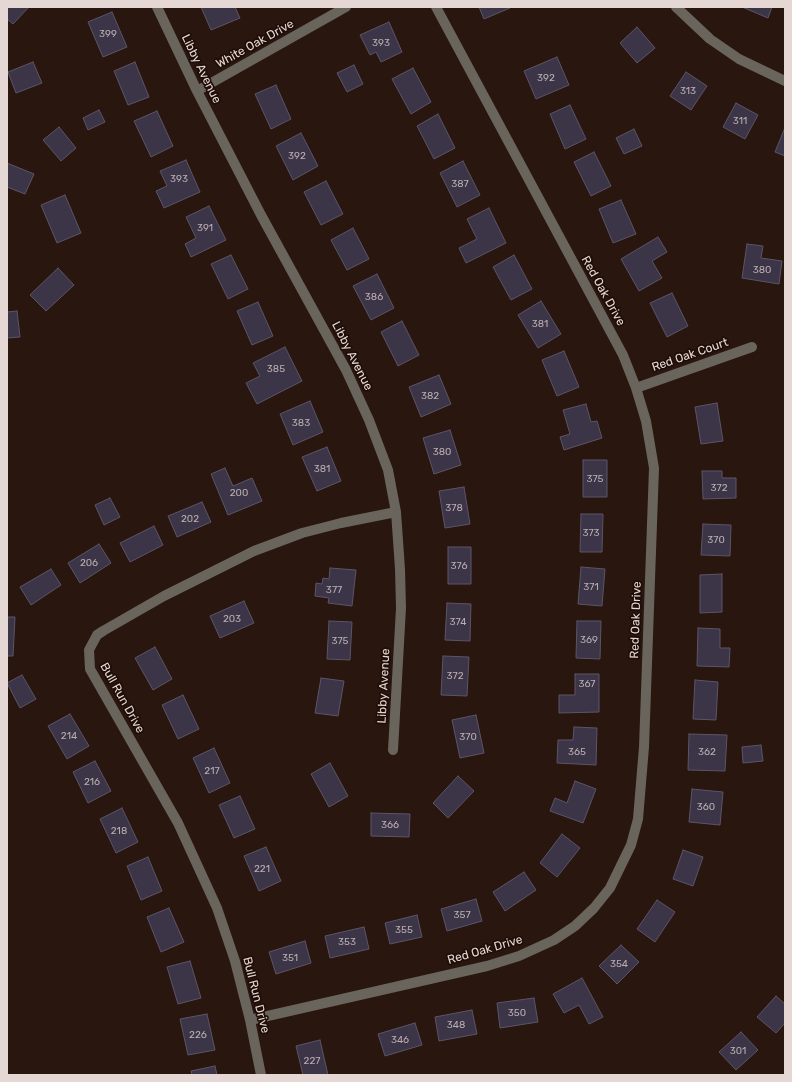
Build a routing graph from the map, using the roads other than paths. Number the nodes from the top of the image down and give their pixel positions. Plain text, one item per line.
1 (158, 7) edge
2 (346, 7) edge
3 (436, 7) edge
4 (676, 7) edge
5 (785, 81) edge
6 (197, 91) junction
7 (752, 347) dead end
8 (636, 388) junction
9 (396, 512) junction
10 (394, 750) dead end
11 (250, 1020) junction
12 (262, 1075) edge

1 - 6 street, Libby Avenue
2 - 6 street, White Oak Drive
3 - 8 street, Red Oak Drive
4 - 5 street
6 - 9 street, Libby Avenue
7 - 8 street, Red Oak Court
8 - 11 street, Red Oak Drive
9 - 10 street, Libby Avenue
9 - 11 street, Bull Run Drive
11 - 12 street, Bull Run Drive

